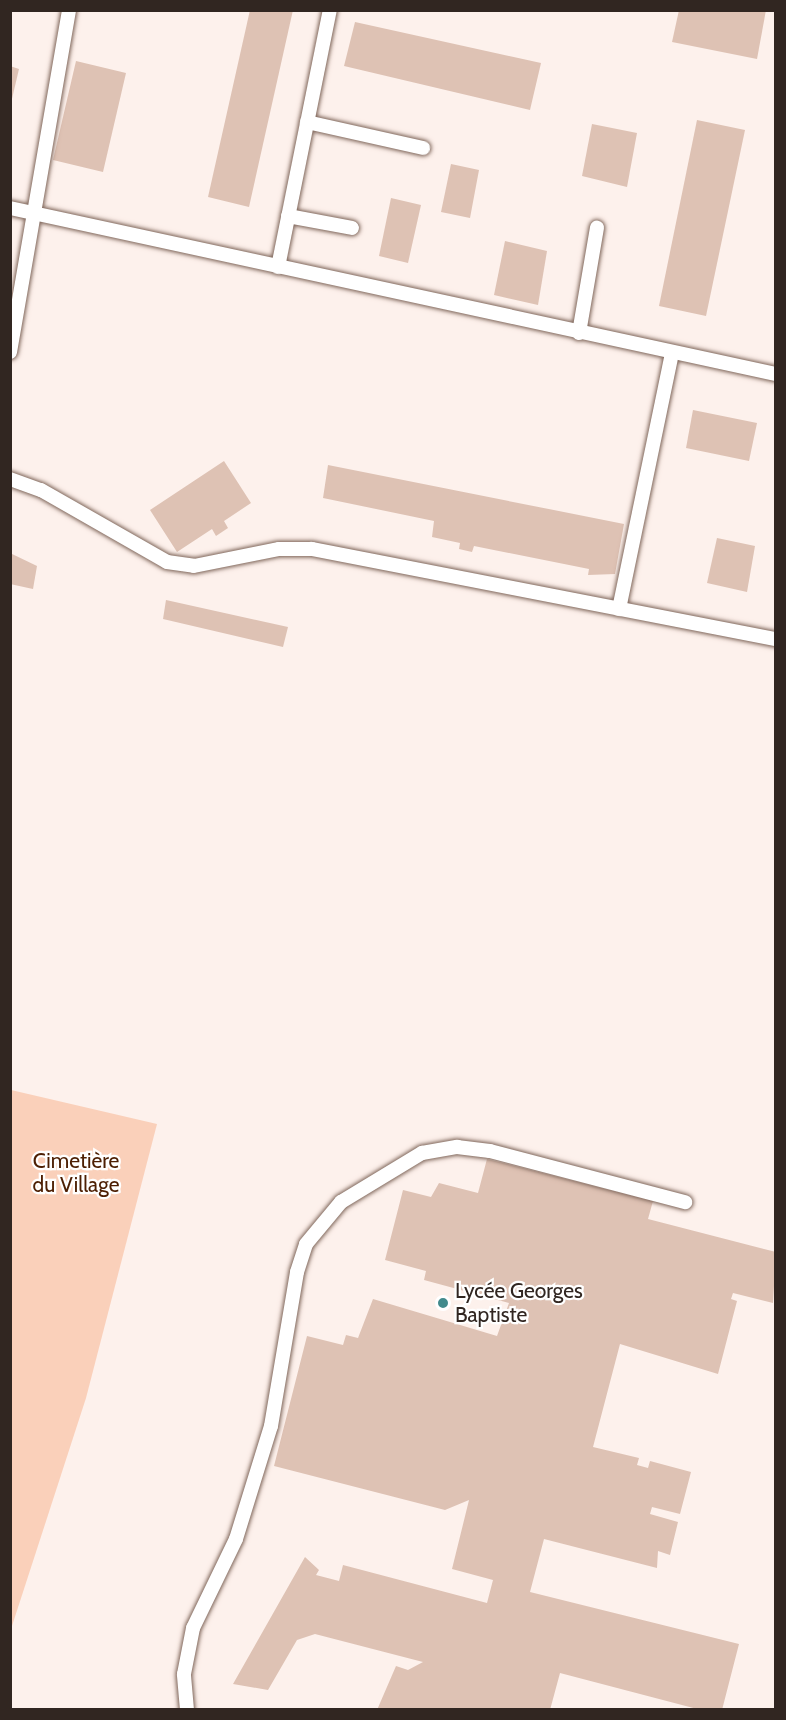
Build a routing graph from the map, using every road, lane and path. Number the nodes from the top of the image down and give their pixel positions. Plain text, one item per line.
1 (69, 10) edge
2 (330, 10) edge
3 (308, 122) junction
4 (423, 148) dead end
5 (10, 208) edge
6 (37, 214) junction
7 (288, 216) junction
8 (352, 228) dead end
9 (597, 228) dead end
10 (278, 267) junction
11 (579, 333) junction
12 (10, 352) edge
13 (672, 354) junction
14 (776, 374) edge
15 (10, 479) edge
16 (619, 609) junction
17 (776, 639) edge
18 (684, 1202) dead end
19 (187, 1710) edge

1 - 6 lane
2 - 3 lane
3 - 4 lane
3 - 7 lane
5 - 6 lane
6 - 10 lane
6 - 12 lane
7 - 8 lane
7 - 10 lane
9 - 11 lane
10 - 11 lane
11 - 13 lane
13 - 14 lane
13 - 16 lane
15 - 16 lane
16 - 17 lane
18 - 19 lane

